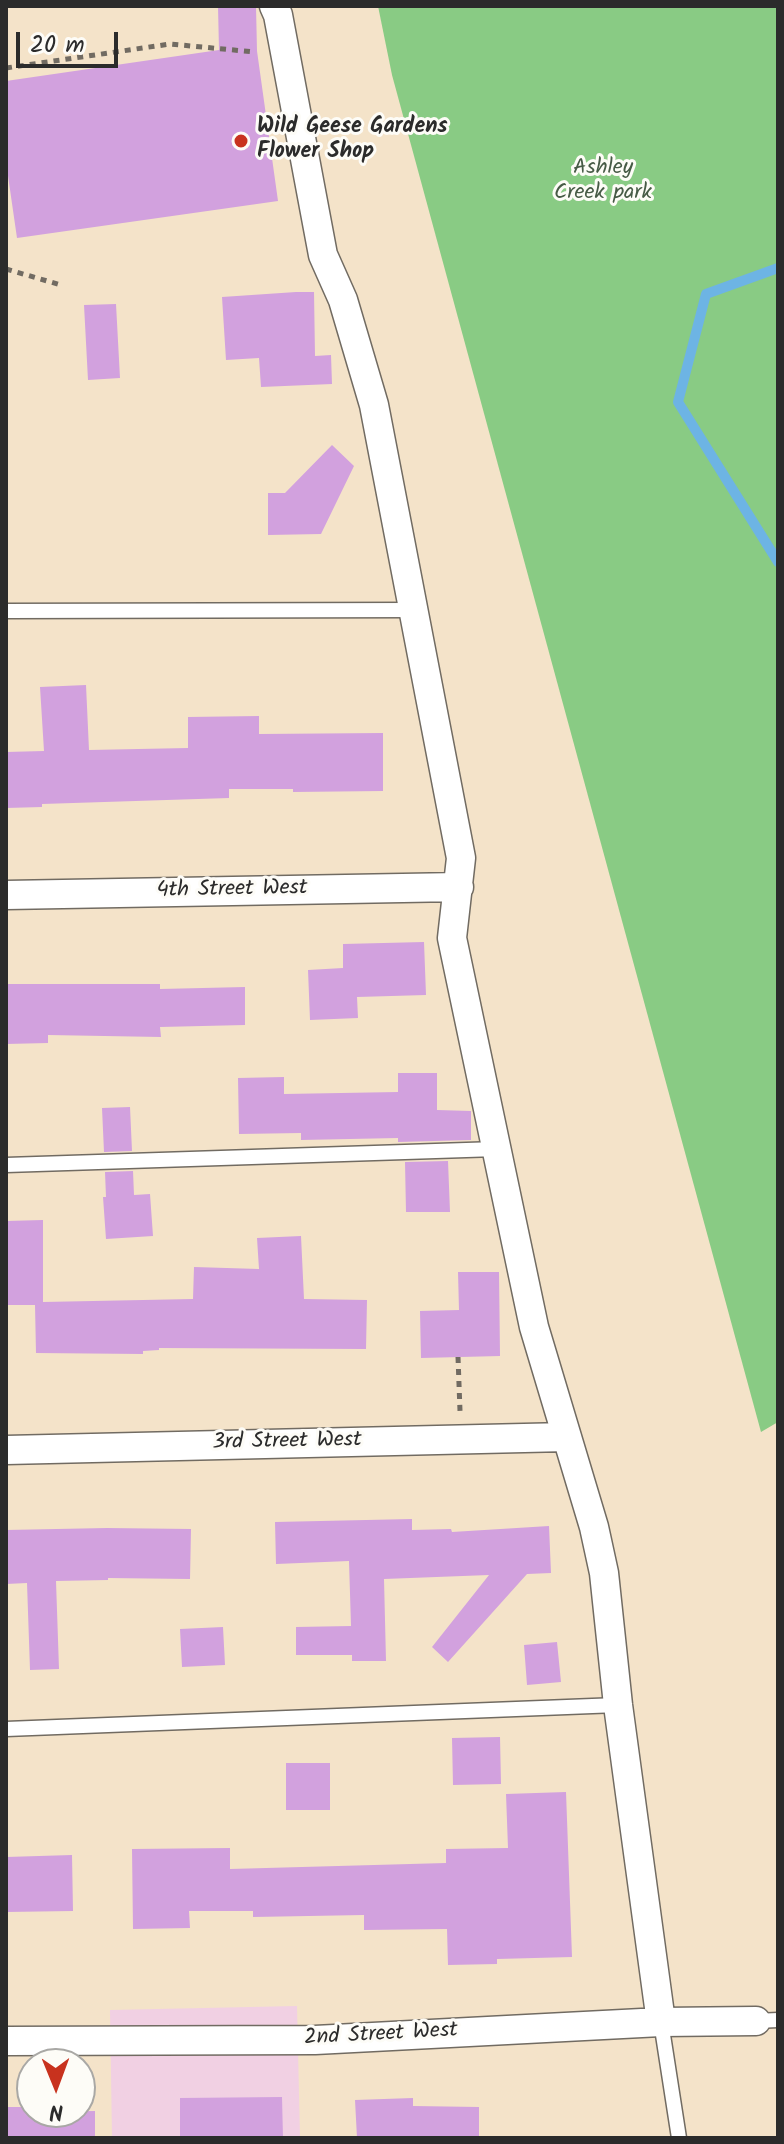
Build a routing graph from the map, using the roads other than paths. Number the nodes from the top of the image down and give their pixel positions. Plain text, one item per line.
1 (274, 6) edge
2 (414, 610) junction
3 (6, 611) edge
4 (459, 887) junction
5 (6, 895) edge
6 (497, 1149) junction
7 (6, 1165) edge
8 (567, 1437) junction
9 (6, 1450) edge
10 (618, 1705) junction
11 (6, 1729) edge
12 (767, 2020) edge
13 (661, 2022) junction
14 (6, 2041) edge
15 (679, 2138) edge

1 - 2 street
2 - 3 lane
2 - 4 street
4 - 5 street, 4th Street West
4 - 6 street
6 - 7 lane
6 - 8 street
8 - 9 street, 3rd Street West
8 - 10 street
10 - 11 lane
10 - 13 street
12 - 13 street, 2nd Street West
13 - 14 street, 2nd Street West
13 - 15 lane

